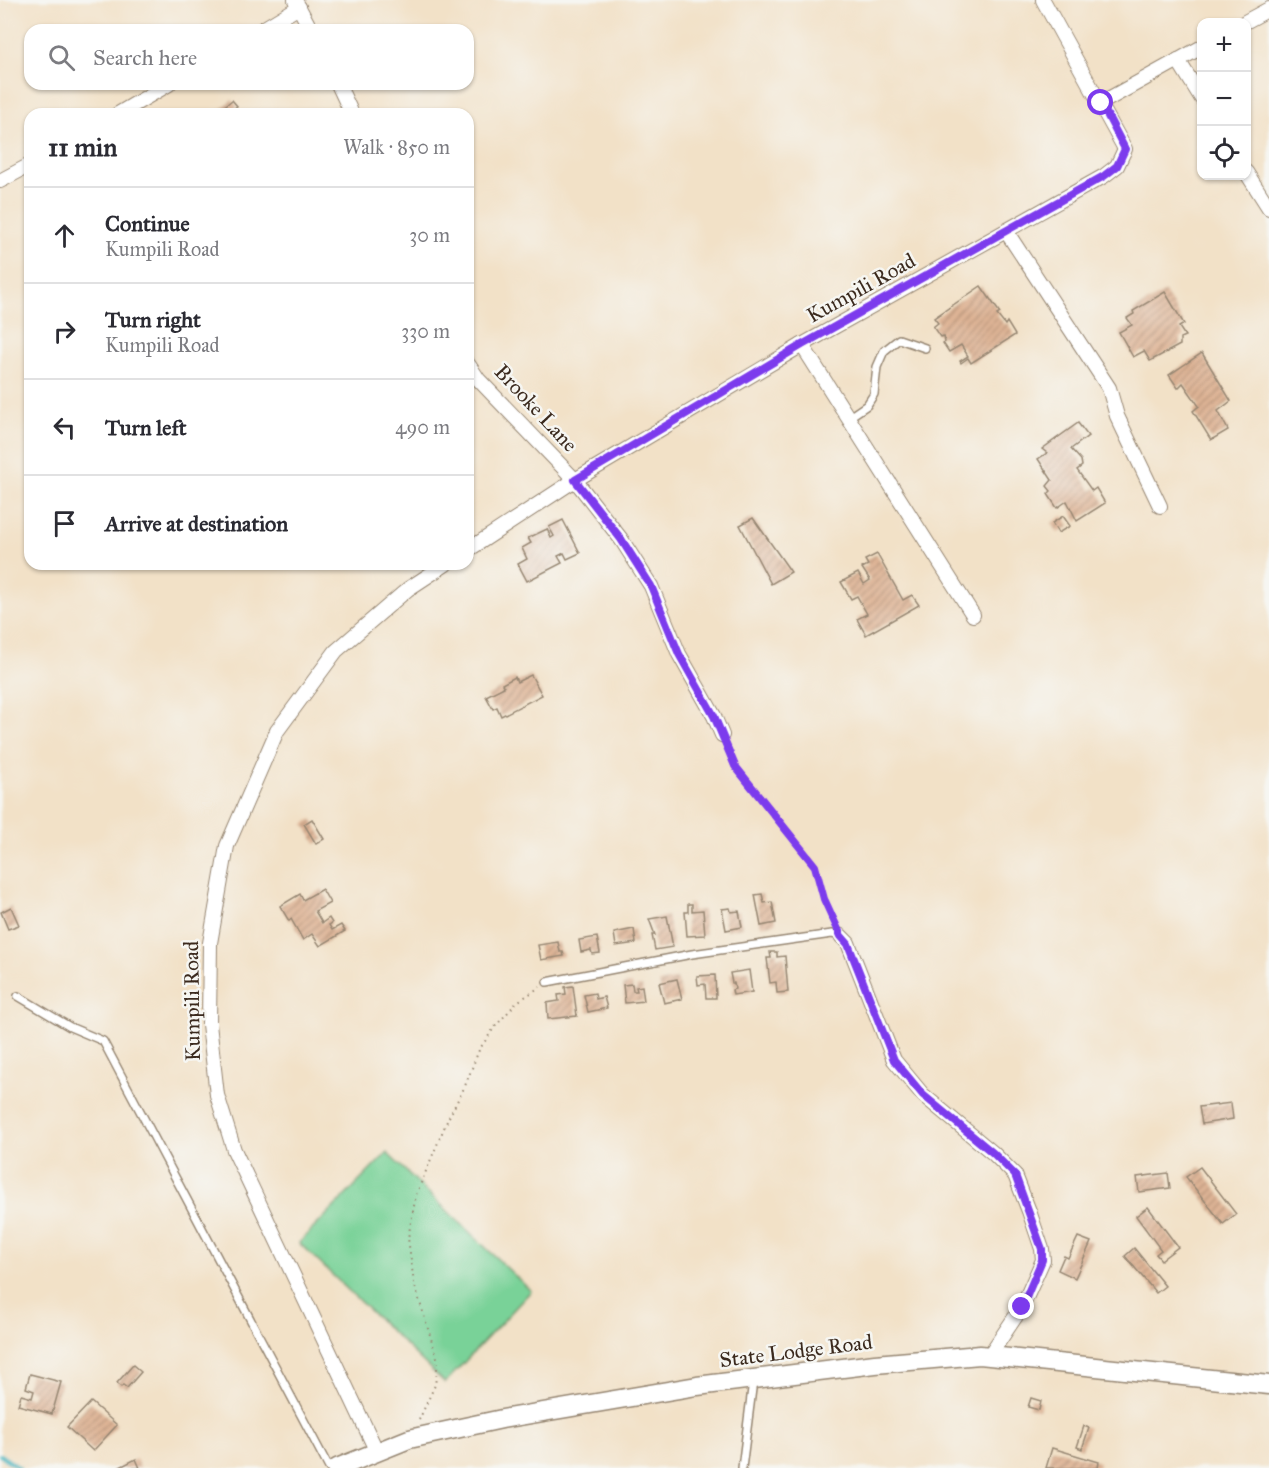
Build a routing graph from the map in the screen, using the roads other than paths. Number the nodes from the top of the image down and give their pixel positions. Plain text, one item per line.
1 (1043, 0) edge
2 (297, 4) edge
3 (1269, 9) edge
4 (1251, 19) edge
5 (269, 24) edge
6 (308, 24) edge
7 (1197, 50) edge
8 (1178, 60) junction
9 (159, 90) edge
10 (341, 90) edge
11 (1197, 91) edge
12 (1101, 103) junction
13 (128, 108) edge
14 (349, 108) edge
15 (24, 168) edge
16 (1251, 180) edge
17 (0, 181) edge
18 (1269, 208) edge
19 (1006, 231) junction
20 (802, 345) junction
21 (924, 348) dead end
22 (474, 373) edge
23 (848, 418) junction
24 (575, 480) junction
25 (1160, 506) dead end
26 (474, 546) edge
27 (438, 570) edge
28 (973, 615) dead end
29 (722, 735) road end
30 (841, 936) joint
31 (547, 982) road end
32 (18, 996) dead end
33 (989, 1356) junction
34 (754, 1379) junction
35 (1269, 1384) edge
36 (376, 1452) junction
37 (329, 1468) edge
38 (337, 1468) edge
39 (742, 1468) edge

1 - 12 street, Kumpili Road
2 - 5 street
2 - 6 street
3 - 4 street
7 - 8 street
8 - 11 street
8 - 12 street
9 - 13 street
10 - 14 street
12 - 19 street, Kumpili Road
15 - 17 street
16 - 18 street
19 - 20 street, Kumpili Road
19 - 25 street
20 - 23 street
20 - 24 street, Kumpili Road
21 - 23 lane
22 - 24 street, Brooke Lane
23 - 28 street
24 - 26 street, Kumpili Road
24 - 29 street, Brooke Lane
27 - 36 street, Kumpili Road
30 - 31 lane
30 - 33 street
32 - 37 lane
33 - 34 street, State Lodge Road
33 - 35 street, State Lodge Road
34 - 36 street, State Lodge Road
34 - 39 lane
36 - 38 street, State Lodge Road

